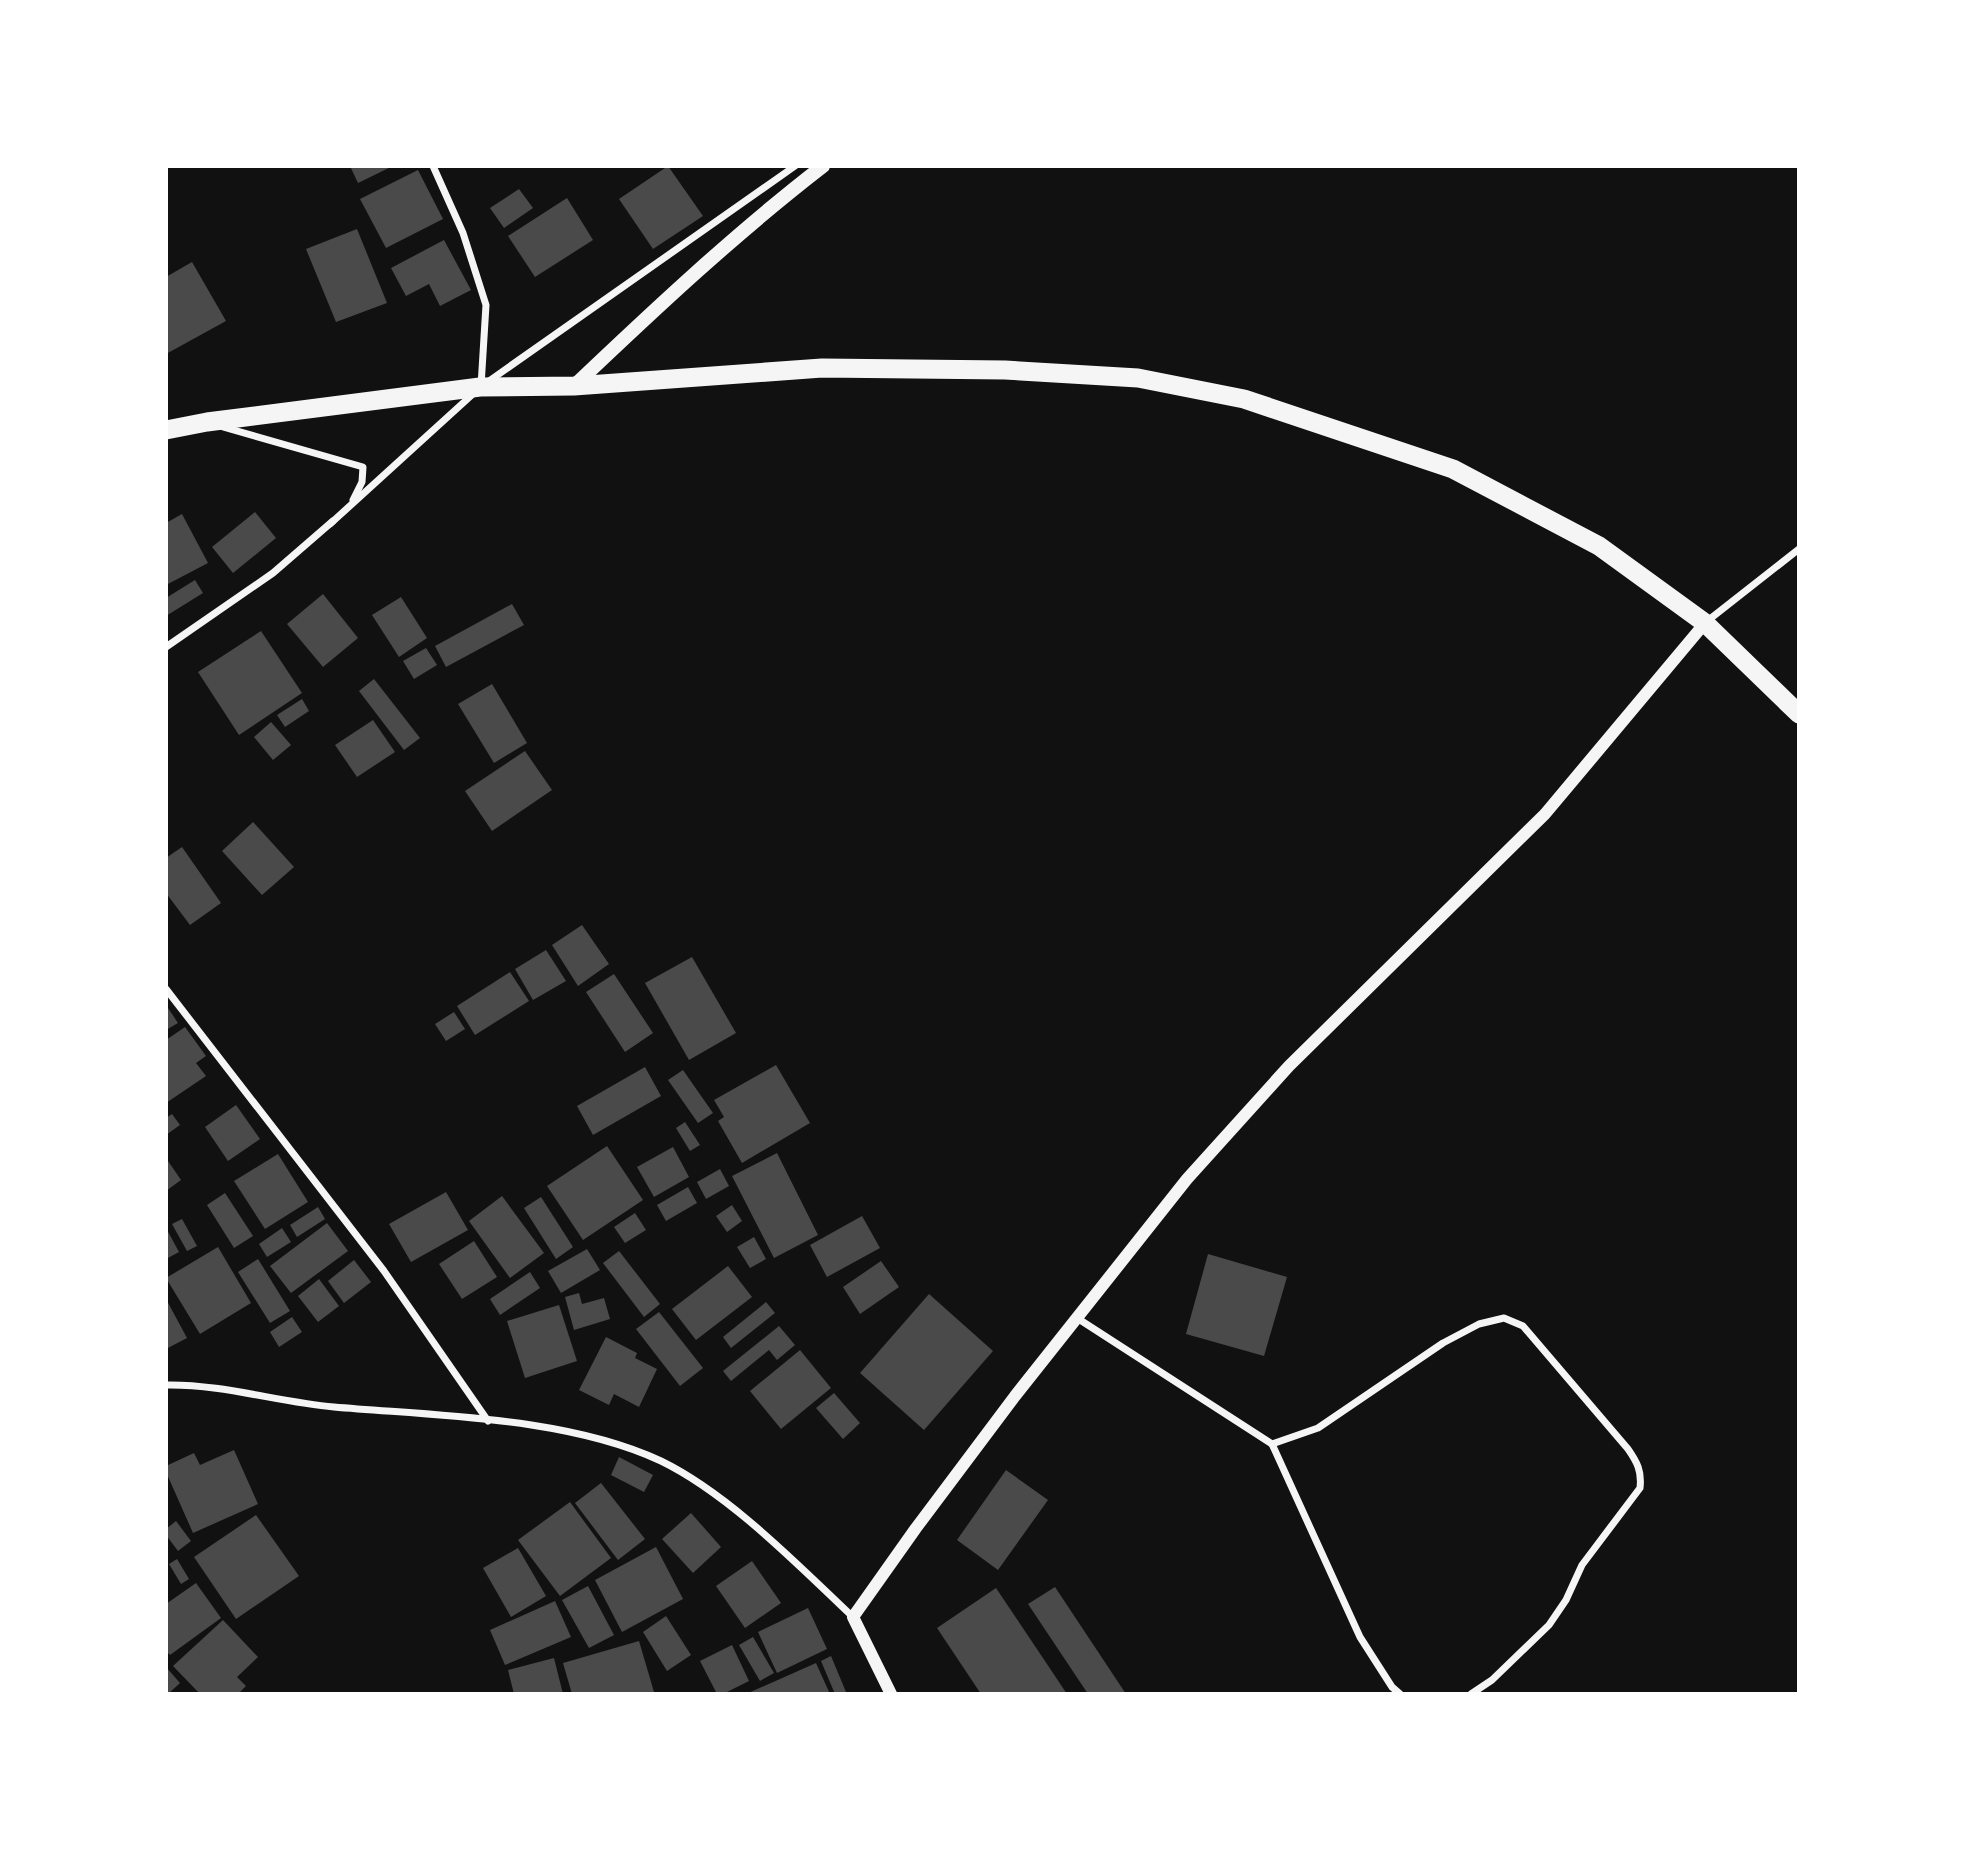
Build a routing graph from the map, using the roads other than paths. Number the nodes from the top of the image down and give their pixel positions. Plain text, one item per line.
1 (433, 166) edge
2 (795, 166) edge
3 (823, 166) edge
4 (574, 386) junction
5 (480, 387) junction
6 (207, 422) junction
7 (166, 430) edge
8 (330, 524) junction
9 (1799, 549) edge
10 (1705, 623) junction
11 (166, 647) edge
12 (1799, 714) edge
13 (166, 989) edge
14 (1077, 1318) junction
15 (166, 1385) edge
16 (488, 1420) junction
17 (1272, 1444) junction
18 (853, 1617) junction
19 (891, 1694) edge
20 (1400, 1694) edge
21 (1471, 1694) edge

1 - 5 street
2 - 5 street
3 - 4 main road
4 - 5 highway
4 - 10 highway
5 - 6 highway
5 - 8 street
6 - 7 highway
6 - 8 street
8 - 11 street
9 - 10 street
10 - 12 highway
10 - 14 street
13 - 16 street
14 - 17 street
14 - 18 street
15 - 16 street
16 - 18 street
17 - 20 street
17 - 21 street
18 - 19 street

